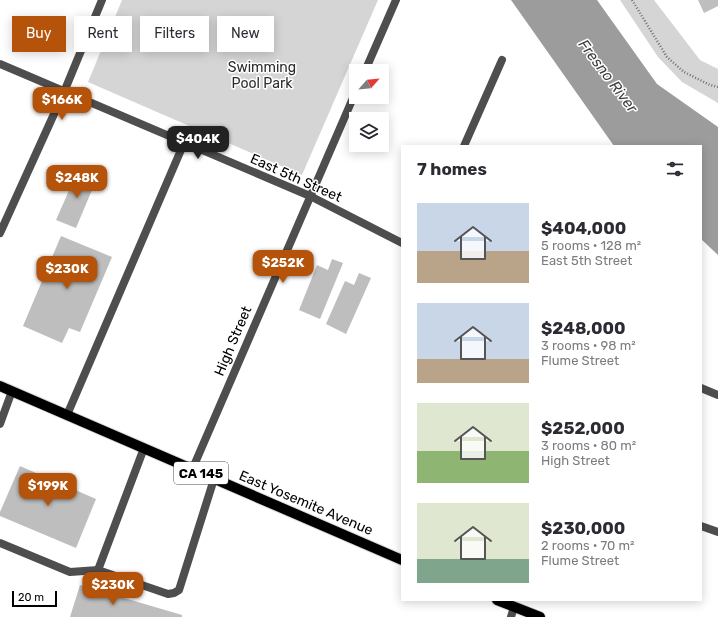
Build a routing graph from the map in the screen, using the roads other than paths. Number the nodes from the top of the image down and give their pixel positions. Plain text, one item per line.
1 (102, 0) edge
2 (393, 2) edge
3 (502, 60) dead end
4 (0, 64) edge
5 (368, 64) edge
6 (64, 92) junction
7 (350, 104) edge
8 (184, 143) junction
9 (464, 145) edge
10 (310, 196) junction
11 (0, 233) edge
12 (401, 242) edge
13 (0, 386) edge
14 (702, 388) edge
15 (12, 391) junction
16 (718, 396) edge
17 (67, 415) junction
18 (0, 424) edge
19 (144, 448) junction
20 (192, 470) junction
21 (214, 479) junction
22 (702, 526) edge
23 (718, 532) edge
24 (0, 543) edge
25 (401, 560) edge
26 (98, 570) junction
27 (498, 601) edge
28 (513, 612) edge
29 (540, 617) edge

1 - 6 street
2 - 5 street
3 - 9 street
4 - 6 street, East 5th Street
6 - 8 street, East 5th Street
6 - 11 street
7 - 10 street, High Street
8 - 10 street, East 5th Street
8 - 17 street
10 - 12 street, East 5th Street
10 - 20 street, High Street
13 - 15 main road, East Yosemite Avenue / CA 145
14 - 16 street
15 - 17 main road, East Yosemite Avenue / CA 145
15 - 18 street
17 - 19 main road, East Yosemite Avenue / CA 145
19 - 20 main road, East Yosemite Avenue / CA 145
19 - 26 street
20 - 21 main road, East Yosemite Avenue / CA 145
21 - 25 main road, East Yosemite Avenue / CA 145
21 - 26 street
22 - 23 street
24 - 26 street
27 - 28 main road
28 - 29 main road

